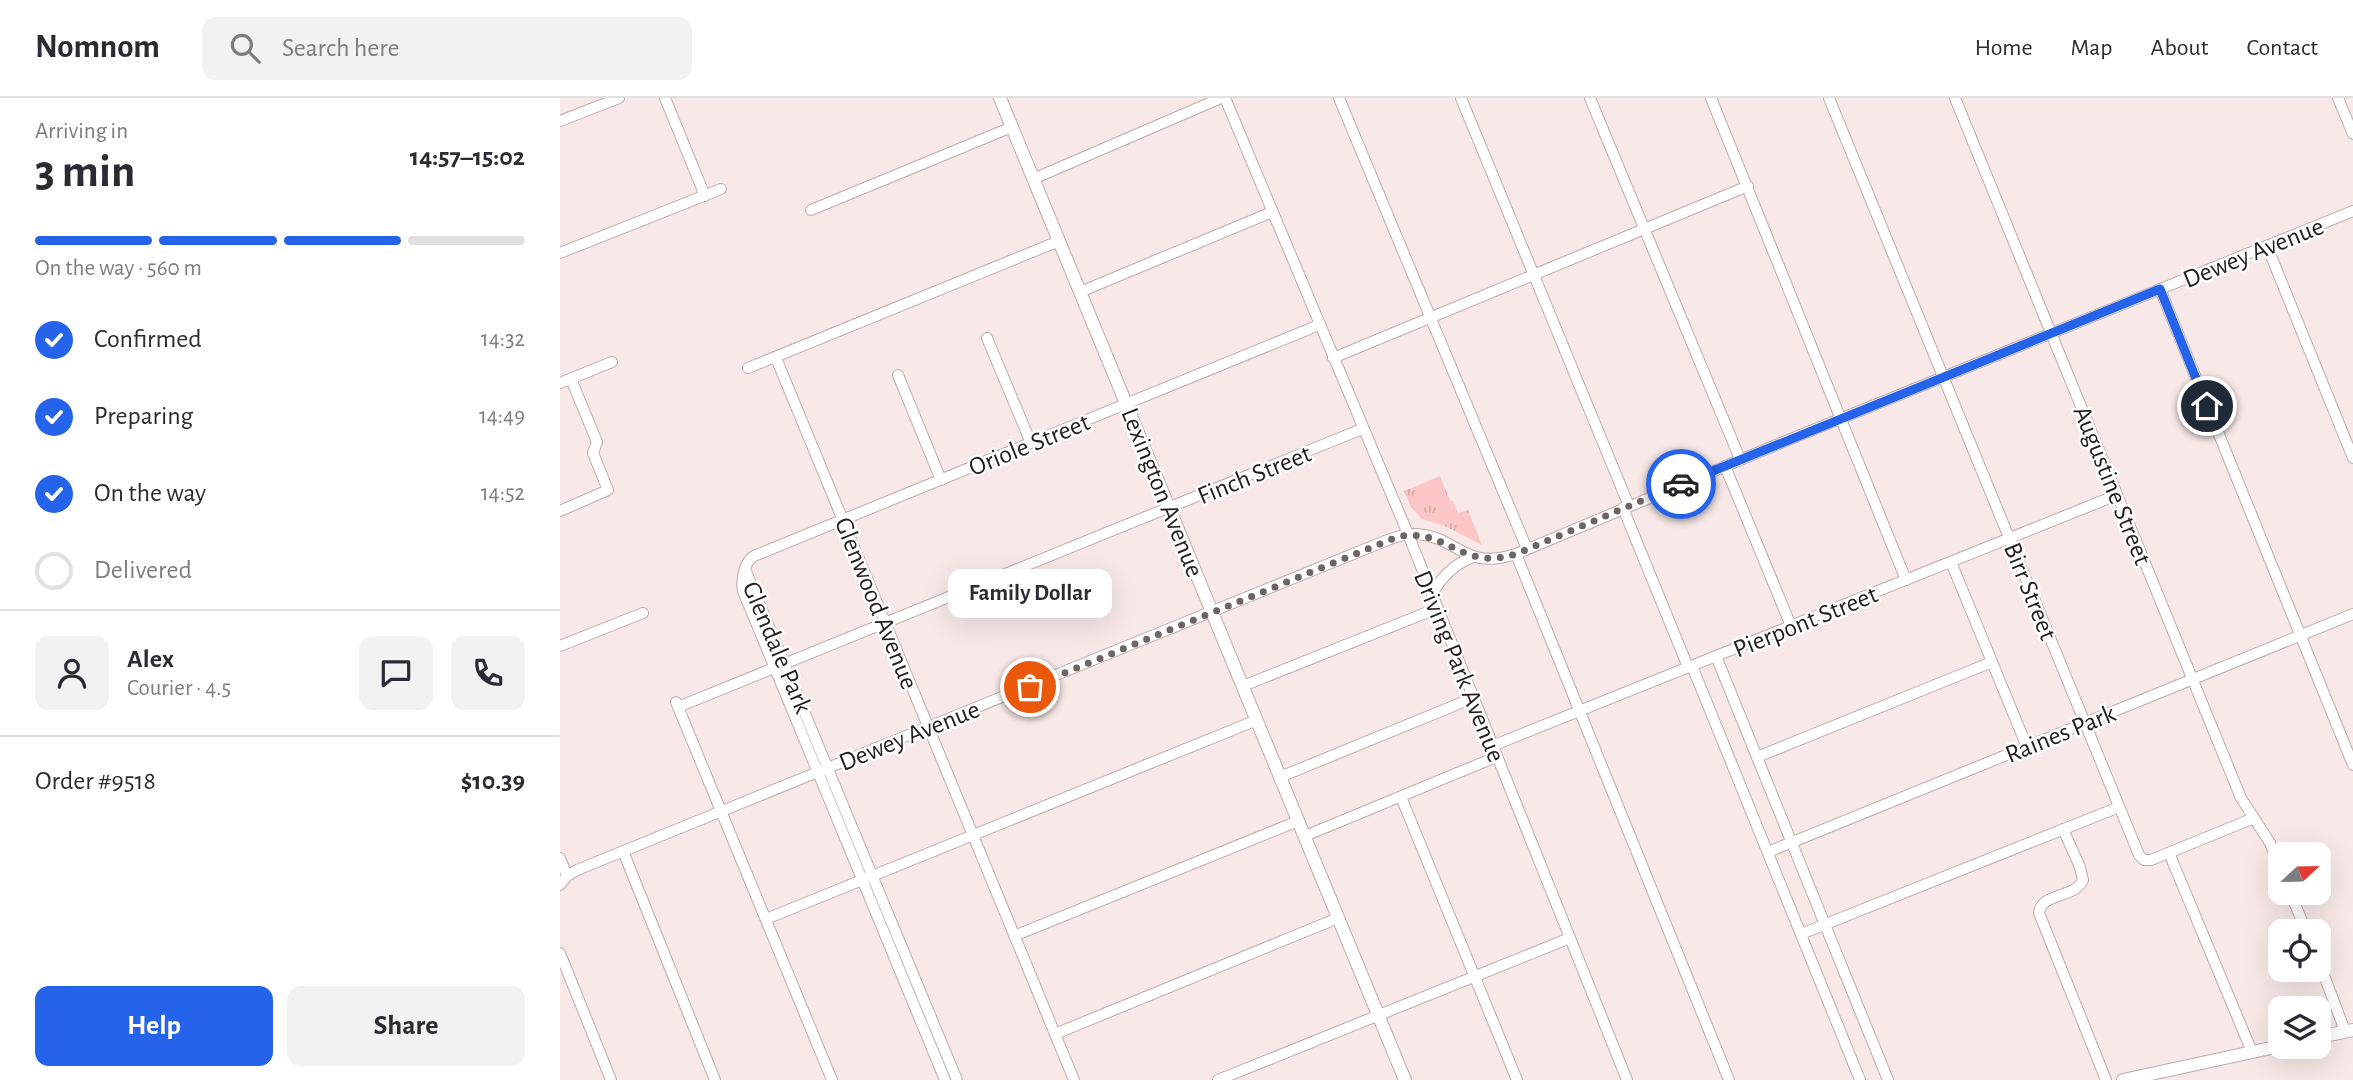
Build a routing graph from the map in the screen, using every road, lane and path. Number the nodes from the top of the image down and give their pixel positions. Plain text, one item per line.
1 (619, 98) edge
2 (666, 98) edge
3 (1000, 98) edge
4 (1223, 98) edge
5 (1339, 98) edge
6 (1461, 98) edge
7 (1590, 98) edge
8 (1711, 98) edge
9 (1829, 98) edge
10 (1955, 98) edge
11 (2338, 98) edge
12 (560, 121) edge
13 (1012, 127) junction
14 (2353, 134) edge
15 (1034, 179) junction
16 (1748, 186) junction
17 (721, 189) dead end
18 (705, 196) junction
19 (811, 210) dead end
20 (2353, 211) edge
21 (1272, 212) junction
22 (1645, 229) junction
23 (1059, 241) junction
24 (2267, 246) junction
25 (560, 253) edge
26 (1534, 275) junction
27 (2160, 289) junction
28 (1080, 292) junction
29 (1430, 318) junction
30 (1319, 325) junction
31 (2052, 333) junction
32 (987, 338) dead end
33 (776, 358) junction
34 (1333, 358) junction
35 (612, 362) dead end
36 (748, 368) dead end
37 (898, 375) dead end
38 (1945, 376) junction
39 (565, 381) edge
40 (1127, 404) junction
41 (1842, 418) junction
42 (1362, 429) junction
43 (1031, 443) junction
44 (2353, 458) edge
45 (1740, 459) junction
46 (1725, 466) junction
47 (941, 480) junction
48 (2118, 495) junction
49 (1626, 507) junction
50 (1170, 508) junction
51 (560, 511) edge
52 (842, 520) junction
53 (1408, 534) junction
54 (2010, 538) junction
55 (1522, 552) junction
56 (1473, 557) junction
57 (1951, 562) junction
58 (746, 569) joint
59 (1906, 580) junction
60 (1432, 594) junction
61 (1438, 608) junction
62 (1213, 612) junction
63 (643, 613) dead end
64 (2353, 614) edge
65 (885, 623) junction
66 (1791, 626) junction
67 (2300, 636) junction
68 (560, 646) edge
69 (1716, 656) junction
70 (1992, 662) junction
71 (780, 666) junction
72 (1690, 666) junction
73 (2193, 680) junction
74 (1243, 686) junction
75 (1473, 698) junction
76 (1579, 711) junction
77 (1257, 720) junction
78 (2085, 723) junction
79 (928, 727) junction
80 (1492, 746) junction
81 (2027, 747) junction
82 (1496, 757) junction
83 (1757, 757) junction
84 (2353, 765) edge
85 (823, 770) junction
86 (1280, 777) junction
87 (1401, 797) junction
88 (2119, 807) junction
89 (721, 811) junction
90 (2254, 818) junction
91 (1298, 821) junction
92 (2063, 829) junction
93 (973, 835) junction
94 (1305, 836) junction
95 (1792, 842) junction
96 (2269, 842) edge
97 (623, 851) junction
98 (1768, 852) junction
99 (2169, 853) junction
100 (560, 858) edge
101 (867, 878) junction
102 (564, 880) edge
103 (1338, 918) junction
104 (766, 919) junction
105 (1825, 925) junction
106 (1801, 934) junction
107 (1014, 936) junction
108 (1570, 938) junction
109 (560, 953) edge
110 (1474, 976) junction
111 (2328, 982) edge
112 (1379, 1015) junction
113 (2349, 1030) edge
114 (1055, 1034) junction
115 (2331, 1034) edge
116 (2268, 1049) edge
117 (2252, 1052) junction
118 (611, 1080) edge
119 (715, 1080) edge
120 (832, 1080) edge
121 (945, 1080) edge
122 (957, 1080) edge
123 (1074, 1080) edge
124 (1218, 1080) edge
125 (1405, 1080) edge
126 (1517, 1080) edge
127 (1627, 1080) edge
128 (1729, 1080) edge
129 (1860, 1080) edge
130 (1888, 1080) edge
131 (2106, 1080) edge
132 (2123, 1080) edge

1 - 12 street
2 - 18 street
3 - 13 main road, Lexington Avenue
4 - 15 street
4 - 21 street, Driving Park Avenue
5 - 29 street
6 - 26 street
7 - 22 street
8 - 16 street
9 - 38 street, Birr Street
10 - 31 street, Augustine Street
11 - 14 street
13 - 15 main road, Lexington Avenue
13 - 19 street
15 - 23 main road, Lexington Avenue
16 - 22 street
16 - 41 street
17 - 18 street
18 - 25 street
20 - 24 street, Dewey Avenue
21 - 28 street
21 - 30 street, Driving Park Avenue
22 - 26 street
22 - 45 street
23 - 28 main road, Lexington Avenue
23 - 33 street
24 - 27 street, Dewey Avenue
24 - 44 street
26 - 29 street
26 - 49 street
27 - 31 street, Dewey Avenue
27 - 67 street
28 - 40 main road, Lexington Avenue
29 - 34 street
29 - 55 street
30 - 34 street, Driving Park Avenue
30 - 40 street, Oriole Street
31 - 38 street, Dewey Avenue
31 - 48 street, Augustine Street
32 - 43 street
33 - 36 street
33 - 52 street, Glenwood Avenue
34 - 42 street, Driving Park Avenue
35 - 39 street
37 - 47 street
38 - 41 street, Dewey Avenue
38 - 54 street, Birr Street
39 - 51 street
40 - 43 street, Oriole Street
40 - 50 main road, Lexington Avenue
41 - 45 street, Dewey Avenue
41 - 59 street
42 - 50 street, Finch Street
42 - 53 street, Driving Park Avenue
43 - 47 street, Oriole Street
45 - 46 street, Dewey Avenue
46 - 49 street, Dewey Avenue
46 - 66 street
47 - 52 street, Oriole Street
48 - 54 street, Pierpont Street
48 - 73 street, Augustine Street
49 - 55 street, Dewey Avenue
49 - 72 street
50 - 62 main road, Lexington Avenue
50 - 65 street, Finch Street
52 - 58 street, Oriole Street
52 - 65 street, Glenwood Avenue
53 - 56 street, Dewey Avenue
53 - 60 street, Driving Park Avenue
53 - 62 street, Dewey Avenue
54 - 57 street, Pierpont Street
54 - 78 street, Birr Street
55 - 56 street, Dewey Avenue
55 - 76 street
56 - 60 street
57 - 59 street, Pierpont Street
57 - 70 street
58 - 71 street, Glendale Park
59 - 66 street, Pierpont Street
60 - 61 street, Driving Park Avenue
61 - 74 street
61 - 75 street, Driving Park Avenue
62 - 74 main road, Lexington Avenue
62 - 79 street, Dewey Avenue
63 - 68 street
64 - 67 street, Raines Park
65 - 71 street, Finch Street
65 - 79 street, Glenwood Avenue
66 - 69 street, Pierpont Street
67 - 73 street, Raines Park
67 - 84 street
69 - 72 street, Pierpont Street
69 - 83 street
70 - 81 street
70 - 83 street
71 - 85 street, Glendale Park
71 - 89 street, Finch Street
72 - 76 street, Pierpont Street
72 - 98 street
73 - 78 street, Raines Park
73 - 90 street, Augustine Street
74 - 77 main road, Lexington Avenue
75 - 80 street, Driving Park Avenue
75 - 86 street
76 - 80 street, Pierpont Street
76 - 128 street
77 - 86 main road, Lexington Avenue
77 - 93 street
78 - 81 street, Raines Park
78 - 88 street, Birr Street
79 - 85 street, Dewey Avenue
79 - 93 street, Glenwood Avenue
80 - 82 street, Driving Park Avenue
81 - 95 street, Raines Park
82 - 87 street
82 - 108 street, Driving Park Avenue
83 - 95 street
85 - 89 street, Dewey Avenue
85 - 101 street, Glendale Park
86 - 91 main road, Lexington Avenue
87 - 94 street
87 - 110 street
88 - 92 street
88 - 99 street, Birr Street
89 - 97 street, Dewey Avenue
89 - 104 street
90 - 96 street, Augustine Street
90 - 99 street
91 - 94 main road, Lexington Avenue
91 - 107 street
92 - 105 street
92 - 131 street
93 - 101 street
93 - 107 street, Glenwood Avenue
94 - 103 main road, Lexington Avenue
95 - 98 street, Raines Park
95 - 105 street
97 - 102 street, Dewey Avenue
97 - 119 street
98 - 106 street
99 - 117 street
100 - 102 street
101 - 104 street
101 - 121 street, Glendale Park
101 - 122 street, Glendale Park
103 - 112 main road, Lexington Avenue
103 - 114 street
104 - 120 street
105 - 106 street
105 - 130 street
106 - 129 street
107 - 114 street, Glenwood Avenue
108 - 110 street
108 - 127 street, Driving Park Avenue
109 - 118 street
110 - 112 street
110 - 126 street
111 - 113 street
112 - 124 street
112 - 125 main road, Lexington Avenue
113 - 115 main road
114 - 123 street, Glenwood Avenue
116 - 117 main road
117 - 132 main road

